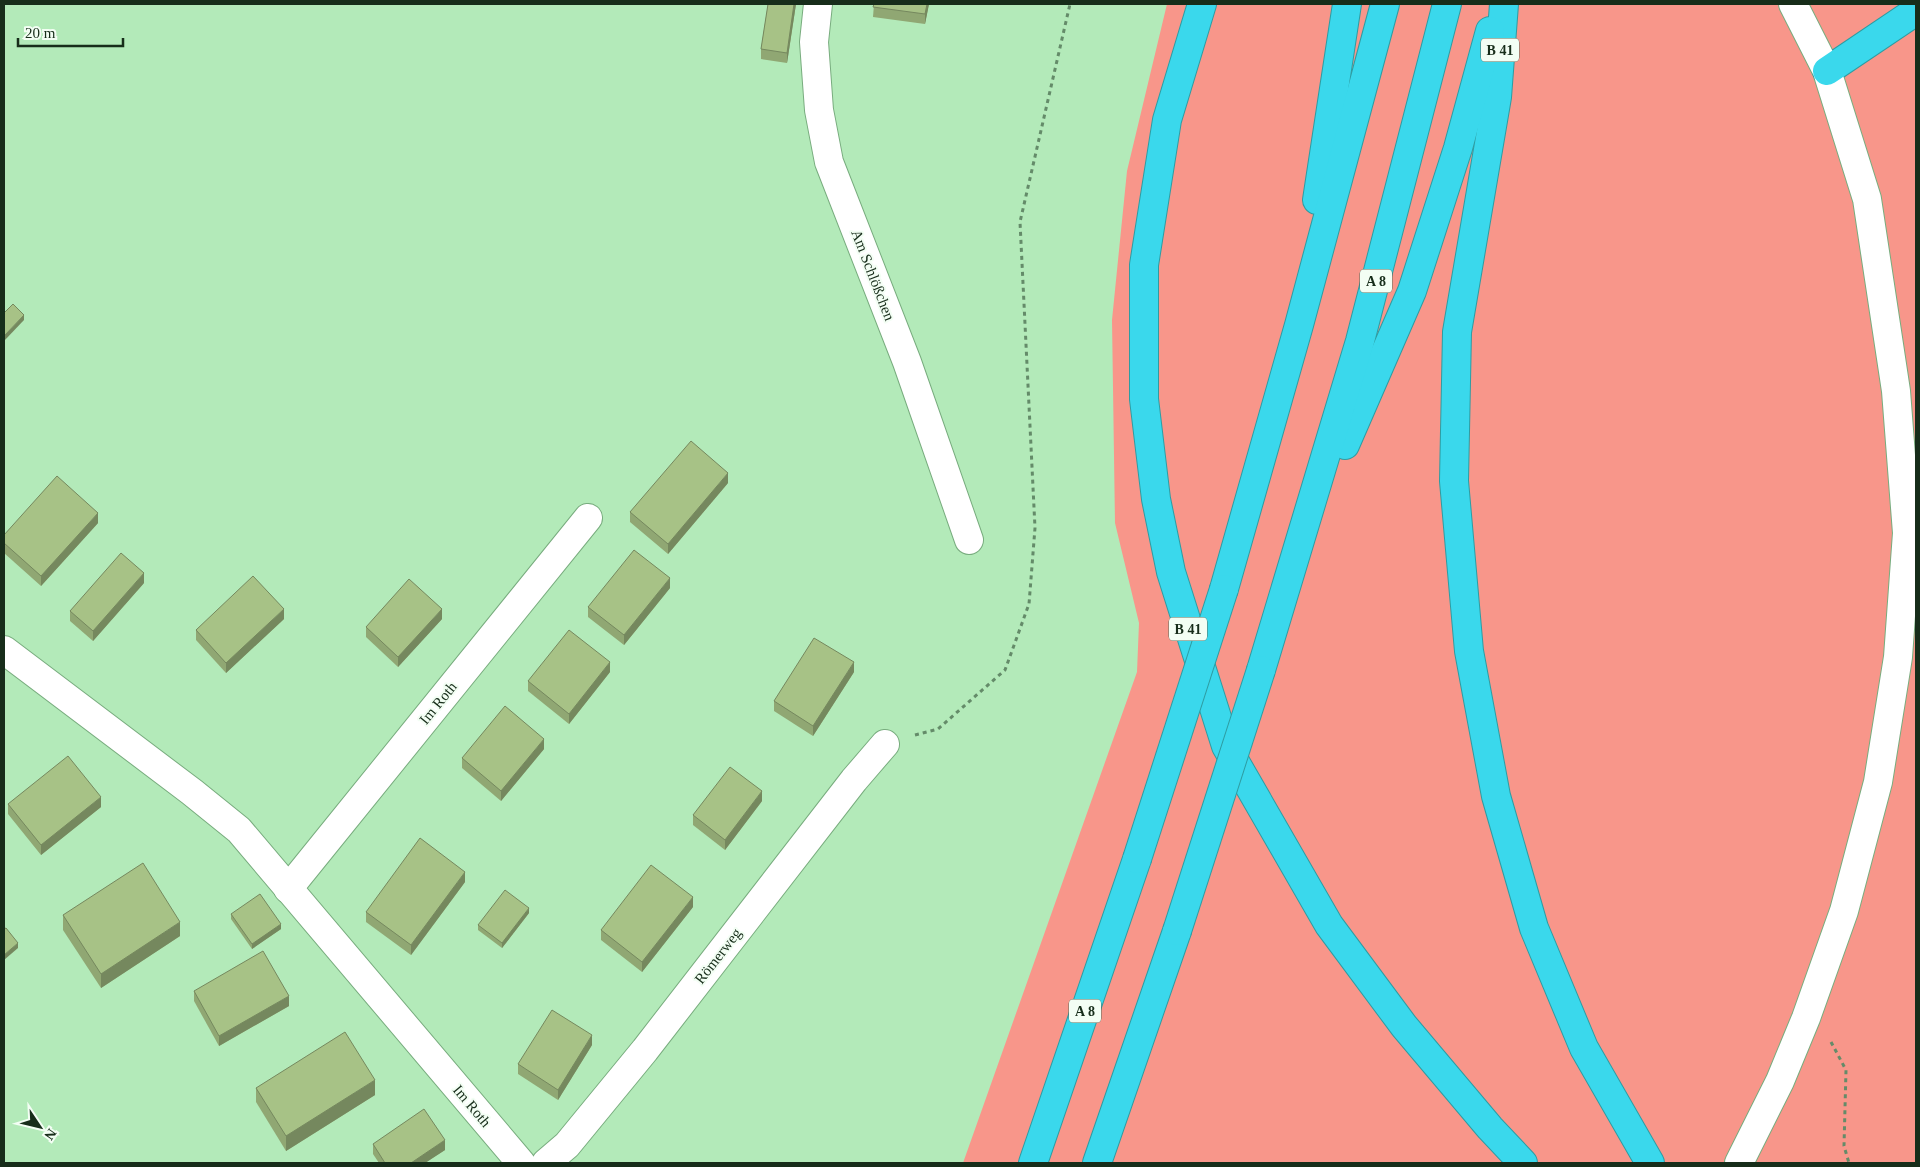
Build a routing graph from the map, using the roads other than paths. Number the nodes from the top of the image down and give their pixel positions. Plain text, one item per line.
1 (818, 4) edge
2 (1202, 4) edge
3 (1347, 4) edge
4 (1385, 4) edge
5 (1447, 4) edge
6 (1497, 4) edge
7 (1504, 4) edge
8 (1793, 4) edge
9 (1916, 11) edge
10 (1827, 71) junction
11 (1299, 325) junction
12 (588, 518) dead end
13 (969, 540) dead end
14 (1297, 557) junction
15 (4, 650) edge
16 (885, 744) road end
17 (288, 889) junction
18 (521, 1163) edge
19 (546, 1163) edge
20 (1033, 1163) edge
21 (1096, 1163) edge
22 (1524, 1163) edge
23 (1650, 1163) edge
24 (1739, 1163) edge

1 - 13 street, Am Schlößchen
2 - 22 highway, B 41
3 - 11 highway
4 - 11 highway, A 8
5 - 14 highway, A 8
6 - 14 highway
7 - 23 highway, B 41
8 - 10 street
9 - 10 highway
10 - 24 street
11 - 20 highway, A 8, bridge
12 - 17 street, Im Roth
14 - 21 highway, A 8, bridge
15 - 17 street, Im Roth
16 - 19 street, Römerweg
17 - 18 street, Im Roth

